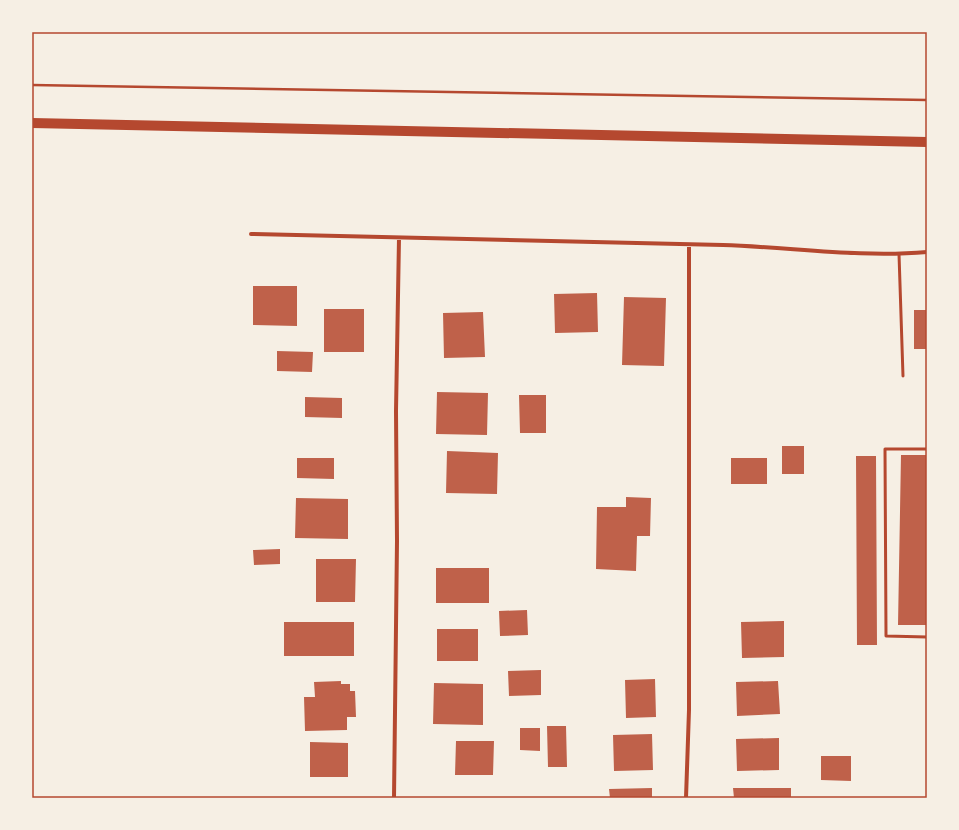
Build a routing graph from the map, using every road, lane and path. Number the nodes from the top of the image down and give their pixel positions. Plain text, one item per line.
1 (32, 84) edge
2 (927, 100) edge
3 (32, 123) edge
4 (927, 142) edge
5 (251, 234) dead end
6 (399, 238) junction
7 (689, 245) junction
8 (927, 252) edge
9 (899, 254) junction
10 (903, 376) dead end
11 (927, 449) edge
12 (927, 637) edge
13 (394, 798) edge
14 (686, 798) edge

1 - 2 path
3 - 4 main road
5 - 6 street
6 - 7 street
6 - 13 street
7 - 9 street
7 - 14 street
8 - 9 street
9 - 10 lane
11 - 12 lane

